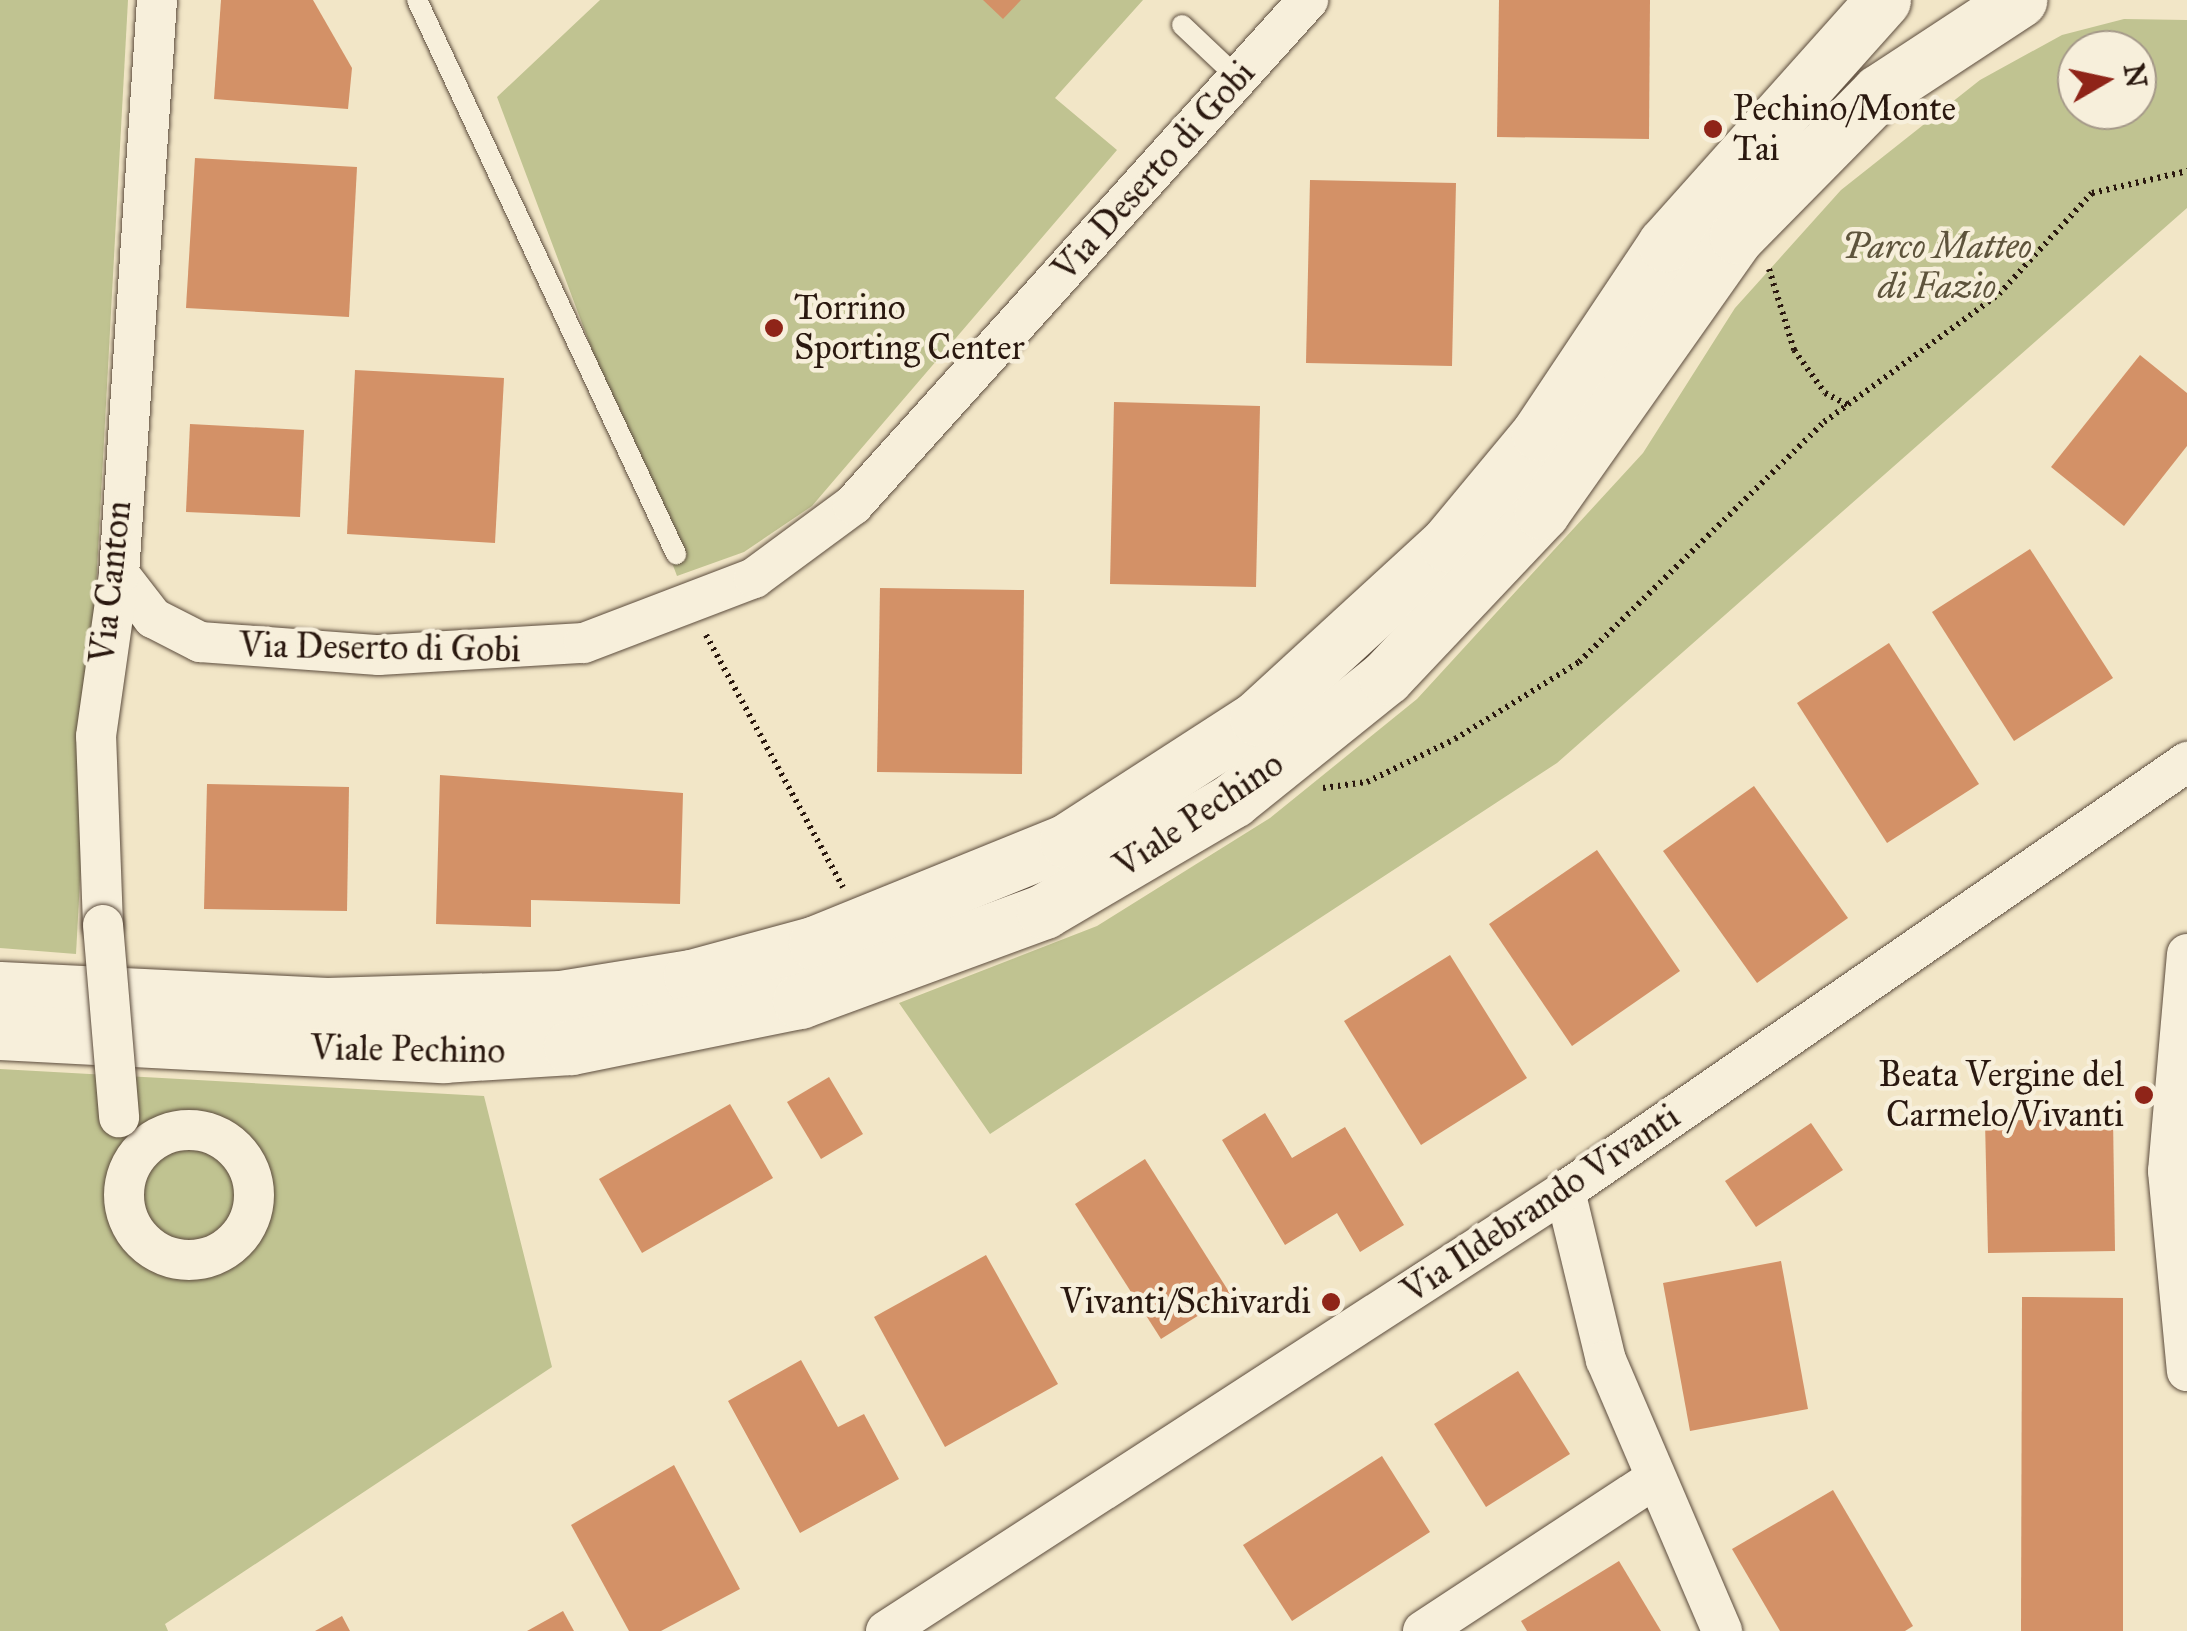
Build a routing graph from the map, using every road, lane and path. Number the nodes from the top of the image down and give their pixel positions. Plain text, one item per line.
1 (157, 0) edge
2 (417, 0) edge
3 (1308, 0) edge
4 (1884, 0) edge
5 (2019, 0) edge
6 (1182, 25) dead end
7 (1238, 78) junction
8 (2187, 171) edge
9 (1766, 260) dead end
10 (1848, 405) junction
11 (676, 554) dead end
12 (119, 574) junction
13 (691, 607) junction
14 (2187, 762) edge
15 (1310, 789) dead end
16 (865, 926) junction
17 (2187, 954) edge
18 (0, 989) edge
19 (78, 1017) junction
20 (0, 1032) edge
21 (132, 1163) dead end
22 (1566, 1192) junction
23 (2187, 1371) edge
24 (1651, 1480) junction
25 (886, 1631) edge
26 (1423, 1631) edge
27 (1722, 1631) edge

1 - 12 street, Via Canton
2 - 11 lane
3 - 7 street, Via Deserto di Gobi
4 - 16 street, Viale Pechino
5 - 19 street, Viale Pechino
6 - 7 lane
7 - 13 street, Via Deserto di Gobi
8 - 10 path
9 - 10 path
10 - 15 path
12 - 13 street, Via Deserto di Gobi
12 - 21 street, Via Canton, bridge
13 - 16 path
14 - 22 street, Via Ildebrando Vivanti
16 - 19 street, Viale Pechino
17 - 23 street
18 - 19 street
19 - 20 street
22 - 24 street
22 - 25 street, Via Ildebrando Vivanti
24 - 26 street
24 - 27 street

